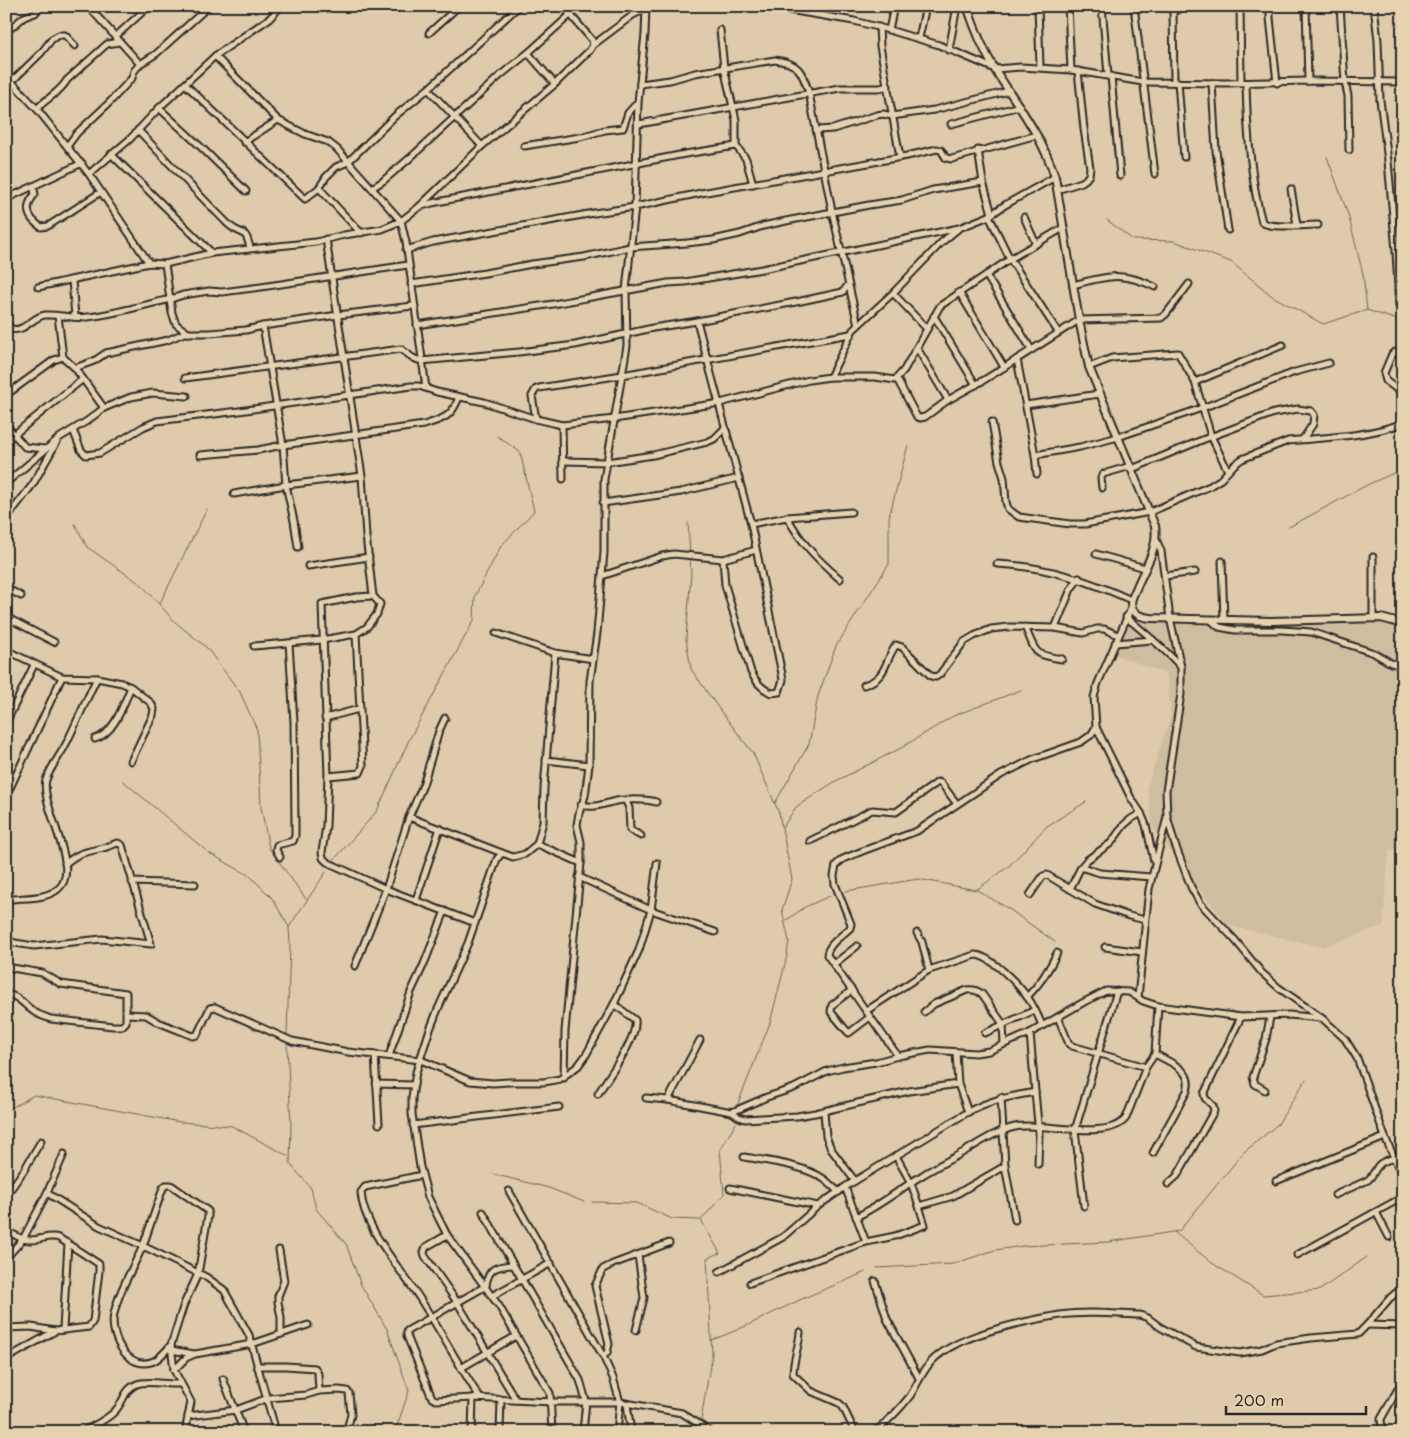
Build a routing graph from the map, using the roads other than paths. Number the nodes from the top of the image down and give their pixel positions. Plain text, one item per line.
1 (41, 6) edge
2 (88, 6) edge
3 (150, 6) edge
4 (209, 6) edge
5 (281, 6) edge
6 (459, 6) edge
7 (519, 6) edge
8 (563, 6) edge
9 (580, 6) edge
10 (765, 6) edge
11 (894, 6) edge
12 (926, 6) edge
13 (957, 6) edge
14 (967, 6) edge
15 (1038, 6) edge
16 (1068, 6) edge
17 (1102, 6) edge
18 (1134, 6) edge
19 (1240, 6) edge
20 (1274, 6) edge
21 (1306, 6) edge
22 (1340, 6) edge
23 (1374, 6) edge
24 (646, 8) edge
25 (1178, 10) dead end
26 (570, 14) junction
27 (879, 27) junction
28 (720, 30) dead end
29 (889, 30) junction
30 (6, 32) edge
31 (429, 33) dead end
32 (920, 38) junction
33 (117, 39) junction
34 (593, 45) junction
35 (75, 46) dead end
36 (950, 50) junction
37 (528, 53) junction
38 (215, 56) junction
39 (140, 64) junction
40 (1040, 67) junction
41 (724, 68) junction
42 (995, 69) junction
43 (1071, 70) junction
44 (1078, 71) junction
45 (1110, 76) junction
46 (1308, 81) junction
47 (1379, 81) junction
48 (12, 82) junction
49 (1143, 82) junction
50 (1176, 82) junction
51 (1345, 82) junction
52 (1403, 82) edge
53 (1212, 83) junction
54 (1244, 83) junction
55 (1277, 83) junction
56 (185, 84) junction
57 (555, 84) junction
58 (640, 84) junction
59 (888, 86) junction
60 (6, 87) edge
61 (428, 89) junction
62 (1009, 91) junction
63 (810, 93) junction
64 (638, 102) junction
65 (1020, 106) junction
66 (37, 108) junction
67 (159, 108) junction
68 (734, 108) junction
69 (892, 116) junction
70 (454, 117) junction
71 (278, 120) junction
72 (639, 124) junction
73 (951, 124) dead end
74 (138, 130) junction
75 (818, 130) junction
76 (1037, 135) junction
77 (244, 142) junction
78 (68, 146) junction
79 (482, 146) junction
80 (524, 146) dead end
81 (736, 146) junction
82 (978, 150) junction
83 (1350, 150) dead end
84 (111, 154) junction
85 (900, 157) junction
86 (1184, 157) dead end
87 (348, 162) junction
88 (82, 163) junction
89 (637, 164) junction
90 (86, 168) junction
91 (96, 168) junction
92 (825, 170) junction
93 (90, 174) junction
94 (1155, 174) dead end
95 (1120, 176) dead end
96 (1055, 177) junction
97 (983, 182) junction
98 (753, 184) junction
99 (33, 186) junction
100 (319, 188) junction
101 (372, 188) junction
102 (1291, 189) dead end
103 (1057, 190) junction
104 (246, 191) dead end
105 (101, 192) junction
106 (6, 198) edge
107 (419, 207) junction
108 (635, 207) junction
109 (832, 211) junction
110 (990, 215) junction
111 (1024, 216) dead end
112 (400, 221) junction
113 (1298, 225) junction
114 (1318, 225) dead end
115 (959, 228) junction
116 (1063, 228) junction
117 (1228, 230) dead end
118 (361, 232) junction
119 (326, 240) junction
120 (1036, 244) junction
121 (630, 246) junction
122 (250, 248) junction
123 (406, 250) junction
124 (212, 252) junction
125 (841, 252) junction
126 (1010, 259) junction
127 (148, 263) junction
128 (165, 264) junction
129 (408, 265) junction
130 (333, 275) junction
131 (986, 275) junction
132 (72, 280) junction
133 (411, 284) junction
134 (1189, 284) dead end
135 (848, 285) junction
136 (1073, 285) junction
137 (38, 287) dead end
138 (1155, 287) dead end
139 (626, 290) junction
140 (843, 292) junction
141 (959, 292) junction
142 (893, 293) junction
143 (851, 298) junction
144 (171, 299) junction
145 (413, 306) junction
146 (1399, 306) dead end
147 (338, 315) junction
148 (58, 316) junction
149 (934, 316) junction
150 (75, 317) junction
151 (6, 320) edge
152 (1078, 320) junction
153 (697, 321) junction
154 (417, 325) junction
155 (858, 325) junction
156 (263, 326) junction
157 (927, 329) junction
158 (1058, 332) junction
159 (188, 333) junction
160 (850, 334) junction
161 (626, 335) junction
162 (1283, 345) dead end
163 (917, 348) junction
164 (1031, 349) junction
165 (344, 356) junction
166 (63, 357) junction
167 (1403, 357) edge
168 (1017, 359) junction
169 (708, 360) junction
170 (421, 361) junction
171 (1329, 363) dead end
172 (269, 366) junction
173 (1089, 366) junction
174 (1004, 367) junction
175 (75, 368) junction
176 (622, 375) junction
177 (830, 377) junction
178 (185, 378) dead end
179 (83, 379) junction
180 (897, 379) junction
181 (1195, 382) junction
182 (976, 385) junction
183 (426, 388) junction
184 (1099, 394) junction
185 (1403, 394) edge
186 (6, 395) edge
187 (187, 396) dead end
188 (349, 396) junction
189 (459, 397) junction
190 (948, 400) junction
191 (720, 404) junction
192 (1026, 405) junction
193 (276, 406) junction
194 (104, 408) junction
195 (1202, 408) junction
196 (536, 419) junction
197 (614, 419) junction
198 (992, 422) dead end
199 (1403, 423) edge
200 (6, 425) edge
201 (562, 425) junction
202 (725, 428) junction
203 (73, 430) junction
204 (14, 435) junction
205 (356, 435) junction
206 (1211, 436) junction
207 (1118, 437) junction
208 (59, 438) junction
209 (1302, 439) junction
210 (6, 441) edge
211 (283, 444) junction
212 (45, 449) junction
213 (200, 455) dead end
214 (1035, 455) junction
215 (563, 461) junction
216 (607, 462) junction
217 (1131, 468) junction
218 (1228, 471) junction
219 (1038, 474) dead end
220 (362, 476) junction
221 (739, 478) junction
222 (563, 479) dead end
223 (6, 483) edge
224 (286, 485) junction
225 (1102, 488) dead end
226 (234, 494) dead end
227 (603, 504) junction
228 (851, 512) dead end
229 (1150, 512) junction
230 (787, 517) junction
231 (6, 519) edge
232 (751, 524) junction
233 (1156, 539) junction
234 (298, 546) dead end
235 (756, 550) junction
236 (1096, 554) dead end
237 (369, 557) junction
238 (1373, 557) dead end
239 (724, 559) junction
240 (1222, 561) dead end
241 (997, 564) dead end
242 (308, 566) dead end
243 (1145, 568) junction
244 (1195, 572) dead end
245 (602, 576) junction
246 (1165, 576) junction
247 (1078, 578) junction
248 (840, 579) dead end
249 (6, 588) edge
250 (21, 596) dead end
251 (374, 596) junction
252 (1132, 603) junction
253 (1126, 616) junction
254 (6, 617) edge
255 (1170, 618) junction
256 (1374, 618) junction
257 (1211, 620) junction
258 (1224, 620) junction
259 (1403, 624) edge
260 (1025, 627) junction
261 (1056, 628) junction
262 (496, 633) dead end
263 (356, 634) junction
264 (1118, 634) junction
265 (322, 640) junction
266 (1153, 640) junction
267 (54, 642) dead end
268 (290, 643) junction
269 (1115, 643) junction
270 (254, 646) dead end
271 (6, 650) edge
272 (555, 653) junction
273 (593, 659) junction
274 (1062, 659) dead end
275 (34, 664) junction
276 (1403, 666) edge
277 (1181, 667) junction
278 (62, 677) junction
279 (97, 678) junction
280 (864, 685) dead end
281 (131, 687) junction
282 (359, 709) junction
283 (326, 718) junction
284 (445, 718) dead end
285 (6, 723) edge
286 (1096, 727) junction
287 (95, 739) dead end
288 (546, 760) junction
289 (131, 761) dead end
290 (588, 765) junction
291 (328, 776) junction
292 (10, 788) dead end
293 (626, 801) junction
294 (656, 802) dead end
295 (957, 804) junction
296 (582, 805) junction
297 (1141, 814) junction
298 (409, 816) junction
299 (1167, 816) junction
300 (440, 828) junction
301 (641, 836) dead end
302 (810, 841) dead end
303 (537, 844) junction
304 (502, 853) junction
305 (280, 857) dead end
306 (1154, 862) junction
307 (581, 863) junction
308 (657, 863) dead end
309 (65, 864) junction
310 (1081, 867) junction
311 (579, 877) junction
312 (1151, 877) junction
313 (132, 882) junction
314 (195, 884) dead end
315 (386, 889) junction
316 (1070, 889) junction
317 (1030, 895) dead end
318 (6, 900) edge
319 (416, 900) junction
320 (651, 910) junction
321 (445, 911) junction
322 (1145, 920) junction
323 (475, 922) junction
324 (715, 932) dead end
325 (917, 933) dead end
326 (6, 939) edge
327 (857, 946) dead end
328 (1105, 947) dead end
329 (1142, 952) junction
330 (1056, 953) dead end
331 (834, 964) junction
332 (355, 966) dead end
333 (6, 967) edge
334 (929, 970) junction
335 (852, 990) junction
336 (1117, 991) junction
337 (6, 994) edge
338 (1027, 997) junction
339 (1138, 997) junction
340 (614, 1004) junction
341 (1158, 1006) junction
342 (1035, 1010) junction
343 (866, 1011) junction
344 (924, 1012) dead end
345 (127, 1014) junction
346 (870, 1017) junction
347 (1058, 1017) junction
348 (1241, 1017) junction
349 (1270, 1017) junction
350 (1323, 1019) junction
351 (1003, 1024) junction
352 (1042, 1025) junction
353 (984, 1033) dead end
354 (1030, 1033) junction
355 (700, 1040) dead end
356 (1004, 1044) junction
357 (956, 1053) junction
358 (1099, 1054) junction
359 (1155, 1054) junction
360 (375, 1055) junction
361 (390, 1056) junction
362 (898, 1056) junction
363 (420, 1060) junction
364 (1146, 1067) junction
365 (564, 1078) junction
366 (376, 1084) junction
367 (958, 1084) junction
368 (414, 1085) junction
369 (1265, 1090) dead end
370 (1035, 1092) junction
371 (598, 1094) dead end
372 (646, 1098) dead end
373 (1001, 1098) junction
374 (668, 1100) junction
375 (559, 1107) dead end
376 (732, 1112) junction
377 (824, 1112) junction
378 (968, 1112) junction
379 (379, 1124) dead end
380 (413, 1125) junction
381 (1038, 1126) junction
382 (1002, 1130) junction
383 (1075, 1130) junction
384 (1385, 1137) junction
385 (41, 1141) dead end
386 (1153, 1153) dead end
387 (64, 1154) dead end
388 (744, 1156) dead end
389 (896, 1156) junction
390 (1394, 1158) junction
391 (1403, 1158) edge
392 (1038, 1164) dead end
393 (1005, 1166) junction
394 (422, 1175) junction
395 (1403, 1178) edge
396 (855, 1181) junction
397 (1276, 1181) dead end
398 (911, 1183) junction
399 (1168, 1184) dead end
400 (845, 1187) junction
401 (730, 1188) dead end
402 (509, 1191) dead end
403 (839, 1192) junction
404 (47, 1193) junction
405 (1335, 1195) dead end
406 (6, 1196) edge
407 (1403, 1198) edge
408 (818, 1206) junction
409 (920, 1206) junction
410 (1084, 1206) dead end
411 (483, 1212) dead end
412 (1376, 1212) junction
413 (856, 1217) junction
414 (1015, 1220) dead end
415 (6, 1231) edge
416 (447, 1235) junction
417 (1388, 1237) dead end
418 (23, 1239) junction
419 (866, 1242) junction
420 (68, 1243) junction
421 (669, 1243) dead end
422 (144, 1246) junction
423 (279, 1250) dead end
424 (638, 1255) junction
425 (1297, 1255) dead end
426 (6, 1258) edge
427 (551, 1263) junction
428 (513, 1265) junction
429 (719, 1272) dead end
430 (198, 1274) junction
431 (523, 1279) junction
432 (875, 1281) dead end
433 (750, 1283) dead end
434 (486, 1286) junction
435 (1403, 1287) edge
436 (492, 1296) junction
437 (457, 1302) junction
438 (432, 1318) junction
439 (308, 1325) dead end
440 (1368, 1325) junction
441 (1403, 1326) edge
442 (6, 1328) edge
443 (63, 1329) junction
444 (55, 1330) junction
445 (636, 1330) dead end
446 (800, 1332) dead end
447 (282, 1334) junction
448 (516, 1336) junction
449 (252, 1344) junction
450 (171, 1348) junction
451 (489, 1352) junction
452 (194, 1354) junction
453 (603, 1356) junction
454 (6, 1359) edge
455 (258, 1366) junction
456 (461, 1368) junction
457 (174, 1370) junction
458 (920, 1378) junction
459 (223, 1379) dead end
460 (1403, 1380) edge
461 (180, 1384) junction
462 (319, 1391) junction
463 (268, 1398) junction
464 (473, 1398) junction
465 (480, 1398) junction
466 (501, 1400) junction
467 (516, 1400) junction
468 (586, 1401) junction
469 (552, 1402) junction
470 (620, 1402) junction
471 (627, 1404) junction
472 (236, 1410) junction
473 (188, 1416) junction
474 (82, 1432) edge
475 (185, 1432) edge
476 (244, 1432) edge
477 (276, 1432) edge
478 (346, 1432) edge
479 (472, 1432) edge
480 (500, 1432) edge
481 (552, 1432) edge
482 (583, 1432) edge
483 (617, 1432) edge
484 (631, 1432) edge
485 (711, 1432) edge
486 (855, 1432) edge
487 (876, 1432) edge
488 (1389, 1432) edge

1 - 30 street
2 - 33 street
3 - 33 street
4 - 39 street
5 - 38 street
6 - 31 street
7 - 61 street
8 - 26 street
9 - 26 street
10 - 27 street
11 - 29 street
12 - 32 street
13 - 36 street
14 - 42 street
15 - 40 street
16 - 43 street
17 - 45 street
18 - 49 street
19 - 54 street
20 - 55 street
21 - 46 street
22 - 51 street
23 - 47 street
24 - 34 street
24 - 58 street
25 - 50 street
26 - 34 street
26 - 37 street
27 - 29 street
27 - 59 street
28 - 41 street
29 - 32 street
32 - 36 street
33 - 39 street
33 - 66 street
34 - 57 street
35 - 48 street
36 - 42 street
37 - 57 street
37 - 70 street
38 - 56 street
38 - 71 street
39 - 78 street
40 - 42 street
40 - 43 street
41 - 58 street
41 - 63 street
41 - 68 street
42 - 62 street
43 - 44 street
44 - 45 street
44 - 103 street
45 - 49 street
45 - 95 street
46 - 51 street
46 - 55 street
47 - 51 street
47 - 52 street
47 - 146 street
48 - 60 street
48 - 66 street
49 - 50 street
49 - 94 street
50 - 53 street
50 - 86 street
51 - 83 street
53 - 54 street
53 - 117 street
54 - 55 street
54 - 113 street
56 - 67 street
56 - 77 street
57 - 79 street
58 - 64 street
59 - 63 street
59 - 69 street
61 - 70 street
61 - 87 street
62 - 65 street
62 - 69 street
63 - 68 street
63 - 75 street
64 - 72 street
64 - 80 street
65 - 73 street
65 - 76 street
66 - 78 street
67 - 74 street
67 - 104 street
68 - 72 street
68 - 81 street
69 - 75 street
69 - 85 street
70 - 79 street
70 - 101 street
71 - 77 street
71 - 87 street
72 - 89 street
74 - 84 street
74 - 122 street
75 - 92 street
76 - 82 street
76 - 96 street
77 - 100 street
78 - 88 street
79 - 107 street
81 - 89 street
81 - 98 street
82 - 85 street
82 - 97 street
84 - 91 street
84 - 124 street
85 - 92 street
87 - 100 street
87 - 101 street
88 - 90 street
88 - 99 street
89 - 107 street
89 - 108 street
90 - 91 street
90 - 93 street
91 - 93 street
92 - 98 street
92 - 109 street
93 - 105 street
96 - 103 street
96 - 110 street
97 - 109 street
97 - 110 street
98 - 108 street
99 - 105 street
99 - 106 street
100 - 118 street
101 - 112 street
102 - 113 street
103 - 116 street
105 - 127 street
107 - 112 street
108 - 121 street
108 - 123 street
109 - 121 street
109 - 125 street
110 - 115 street
110 - 126 street
111 - 120 street
112 - 118 street
112 - 123 street
113 - 114 street
115 - 125 street
115 - 142 street
116 - 120 street
116 - 136 street
118 - 119 street
119 - 122 street
119 - 130 street
120 - 126 street
121 - 133 street
121 - 139 street
122 - 124 street
123 - 129 street
124 - 128 street
125 - 135 street
125 - 139 street
126 - 131 street
126 - 158 street
127 - 128 street
127 - 132 street
128 - 144 street
129 - 130 street
129 - 133 street
130 - 144 street
130 - 147 street
131 - 141 street
131 - 164 street
132 - 137 street
132 - 150 street
133 - 145 street
134 - 152 street
135 - 140 street
135 - 143 street
136 - 138 street
136 - 152 street
139 - 154 street
139 - 161 street
140 - 143 street
140 - 153 street
141 - 149 street
141 - 174 street
142 - 155 street
142 - 157 street
143 - 155 street
144 - 150 street
144 - 159 street
145 - 147 street
145 - 154 street
147 - 156 street
147 - 165 street
148 - 150 street
148 - 151 street
148 - 166 street
149 - 157 street
149 - 182 street
152 - 158 street
152 - 173 street
153 - 161 street
153 - 169 street
154 - 170 street
155 - 160 street
156 - 159 street
156 - 172 street
157 - 163 street
158 - 164 street
159 - 175 street
160 - 169 street
160 - 177 street
161 - 170 street
161 - 176 street
162 - 181 street
163 - 180 street
163 - 190 street
164 - 168 street
165 - 170 street
165 - 172 street
165 - 188 street
166 - 175 street
166 - 186 street
167 - 185 street
168 - 174 street
168 - 192 street
169 - 176 street
169 - 191 street
170 - 183 street
171 - 195 street
172 - 178 street
172 - 193 street
173 - 181 street
173 - 184 street
174 - 182 street
175 - 179 street
176 - 196 street
176 - 197 street
177 - 180 street
177 - 191 street
179 - 194 street
179 - 204 street
180 - 190 street
181 - 195 street
182 - 190 street
183 - 188 street
183 - 189 street
184 - 192 street
184 - 207 street
187 - 194 street
188 - 193 street
188 - 205 street
189 - 196 street
189 - 205 street
191 - 197 street
191 - 202 street
192 - 214 street
193 - 203 street
193 - 211 street
194 - 203 street
195 - 206 street
195 - 207 street
196 - 201 street
197 - 201 street
197 - 216 street
198 - 229 street
199 - 209 street
200 - 204 street
201 - 215 street
202 - 216 street
202 - 221 street
203 - 208 street
204 - 210 street
204 - 212 street
205 - 211 street
205 - 220 street
206 - 209 street
206 - 217 street
206 - 218 street
207 - 214 street
207 - 217 street
208 - 212 street
208 - 231 street
209 - 218 street
211 - 213 street
211 - 224 street
212 - 223 street
214 - 219 street
215 - 216 street
215 - 222 street
216 - 227 street
217 - 225 street
217 - 229 street
218 - 229 street
220 - 224 street
220 - 237 street
221 - 227 street
221 - 232 street
224 - 226 street
224 - 234 street
227 - 245 street
228 - 230 street
229 - 233 street
230 - 232 street
230 - 248 street
232 - 235 street
233 - 243 street
233 - 246 street
235 - 239 street
235 - 239 street
236 - 243 street
237 - 242 street
237 - 251 street
238 - 256 street
239 - 245 street
240 - 258 street
241 - 247 street
243 - 252 street
244 - 246 street
245 - 273 street
246 - 255 street
247 - 252 street
247 - 261 street
249 - 250 street
251 - 263 street
251 - 265 street
252 - 253 street
252 - 255 street
253 - 264 street
253 - 266 street
254 - 267 street
255 - 257 street
255 - 277 street
256 - 258 street
256 - 259 street
257 - 258 street
257 - 276 street
260 - 261 street
260 - 274 street
260 - 280 street
261 - 264 street
262 - 272 street
263 - 265 street
263 - 282 street
264 - 269 street
265 - 268 street
265 - 283 street
266 - 269 street
266 - 277 street
268 - 270 street
268 - 305 street
269 - 286 street
271 - 275 street
272 - 273 street
272 - 288 street
273 - 290 street
275 - 278 street
275 - 285 street
277 - 299 street
278 - 279 street
278 - 292 street
279 - 281 street
279 - 309 street
281 - 287 street
281 - 289 street
282 - 283 street
282 - 291 street
283 - 291 street
284 - 298 street
286 - 295 street
286 - 297 street
288 - 290 street
288 - 303 street
290 - 296 street
291 - 315 street
293 - 294 street
293 - 296 street
293 - 301 street
295 - 302 street
295 - 331 street
296 - 307 street
297 - 306 street
297 - 310 street
298 - 300 street
298 - 315 street
299 - 306 street
299 - 350 street
300 - 304 street
300 - 319 street
303 - 304 street
303 - 307 street
304 - 323 street
306 - 312 street
307 - 311 street
308 - 320 street
309 - 313 street
309 - 318 street
310 - 312 street
310 - 316 street
311 - 320 street
311 - 365 street
312 - 322 street
313 - 314 street
313 - 326 street
315 - 319 street
315 - 332 street
316 - 317 street
316 - 322 street
319 - 321 street
320 - 324 street
320 - 340 street
321 - 323 street
321 - 361 street
322 - 329 street
323 - 363 street
325 - 334 street
327 - 331 street
328 - 329 street
329 - 339 street
330 - 338 street
331 - 335 street
333 - 345 street
334 - 338 street
334 - 343 street
335 - 343 street
335 - 346 street
336 - 339 street
336 - 347 street
336 - 358 street
337 - 345 street
338 - 342 street
339 - 341 street
340 - 365 street
340 - 371 street
341 - 348 street
341 - 359 street
342 - 351 street
342 - 352 street
343 - 346 street
344 - 351 street
345 - 360 street
346 - 362 street
347 - 352 street
347 - 358 street
348 - 349 street
348 - 399 street
349 - 350 street
349 - 369 street
350 - 384 street
351 - 353 street
351 - 356 street
352 - 354 street
354 - 356 street
354 - 370 street
355 - 374 street
356 - 357 street
357 - 362 street
357 - 367 street
358 - 364 street
358 - 383 street
359 - 364 street
359 - 386 street
360 - 361 street
360 - 366 street
361 - 363 street
362 - 376 street
363 - 365 street
363 - 368 street
364 - 383 street
366 - 368 street
366 - 379 street
367 - 377 street
367 - 378 street
368 - 380 street
370 - 373 street
370 - 381 street
372 - 374 street
373 - 378 street
373 - 382 street
374 - 376 street
375 - 380 street
376 - 377 street
377 - 396 street
378 - 389 street
380 - 394 street
381 - 382 street
381 - 383 street
381 - 392 street
382 - 393 street
382 - 398 street
383 - 410 street
384 - 390 street
384 - 397 street
385 - 406 street
387 - 404 street
388 - 403 street
389 - 396 street
389 - 398 street
390 - 391 street
390 - 395 street
390 - 405 street
393 - 409 street
393 - 414 street
394 - 416 street
394 - 438 street
396 - 400 street
398 - 409 street
398 - 413 street
400 - 403 street
400 - 413 street
401 - 408 street
402 - 427 street
403 - 408 street
404 - 418 street
404 - 422 street
407 - 412 street
408 - 429 street
409 - 419 street
411 - 428 street
412 - 417 street
412 - 425 street
413 - 419 street
415 - 418 street
416 - 434 street
416 - 437 street
418 - 420 street
418 - 426 street
419 - 433 street
420 - 443 street
420 - 443 street
421 - 424 street
422 - 430 street
422 - 430 street
422 - 450 street
423 - 447 street
424 - 445 street
424 - 453 street
427 - 431 street
427 - 453 street
428 - 431 street
428 - 434 street
430 - 449 street
430 - 450 street
431 - 436 street
431 - 468 street
432 - 458 street
434 - 436 street
434 - 437 street
435 - 440 street
436 - 448 street
437 - 438 street
437 - 451 street
438 - 456 street
438 - 464 street
439 - 447 street
440 - 441 street
440 - 458 street
442 - 444 street
443 - 444 street
444 - 454 street
446 - 486 street
447 - 449 street
448 - 451 street
448 - 469 street
449 - 452 street
449 - 455 street
450 - 452 street
450 - 457 street
451 - 456 street
451 - 467 street
452 - 457 street
453 - 470 street
455 - 462 street
455 - 463 street
456 - 465 street
457 - 461 street
458 - 487 street
459 - 472 street
460 - 488 street
461 - 473 street
461 - 474 street
462 - 463 street
462 - 478 street
463 - 472 street
463 - 477 street
464 - 465 street
464 - 479 street
465 - 466 street
466 - 467 street
466 - 480 street
467 - 469 street
468 - 469 street
468 - 470 street
468 - 482 street
469 - 481 street
470 - 471 street
470 - 483 street
471 - 484 street
471 - 485 street
472 - 473 street
472 - 476 street
473 - 475 street

